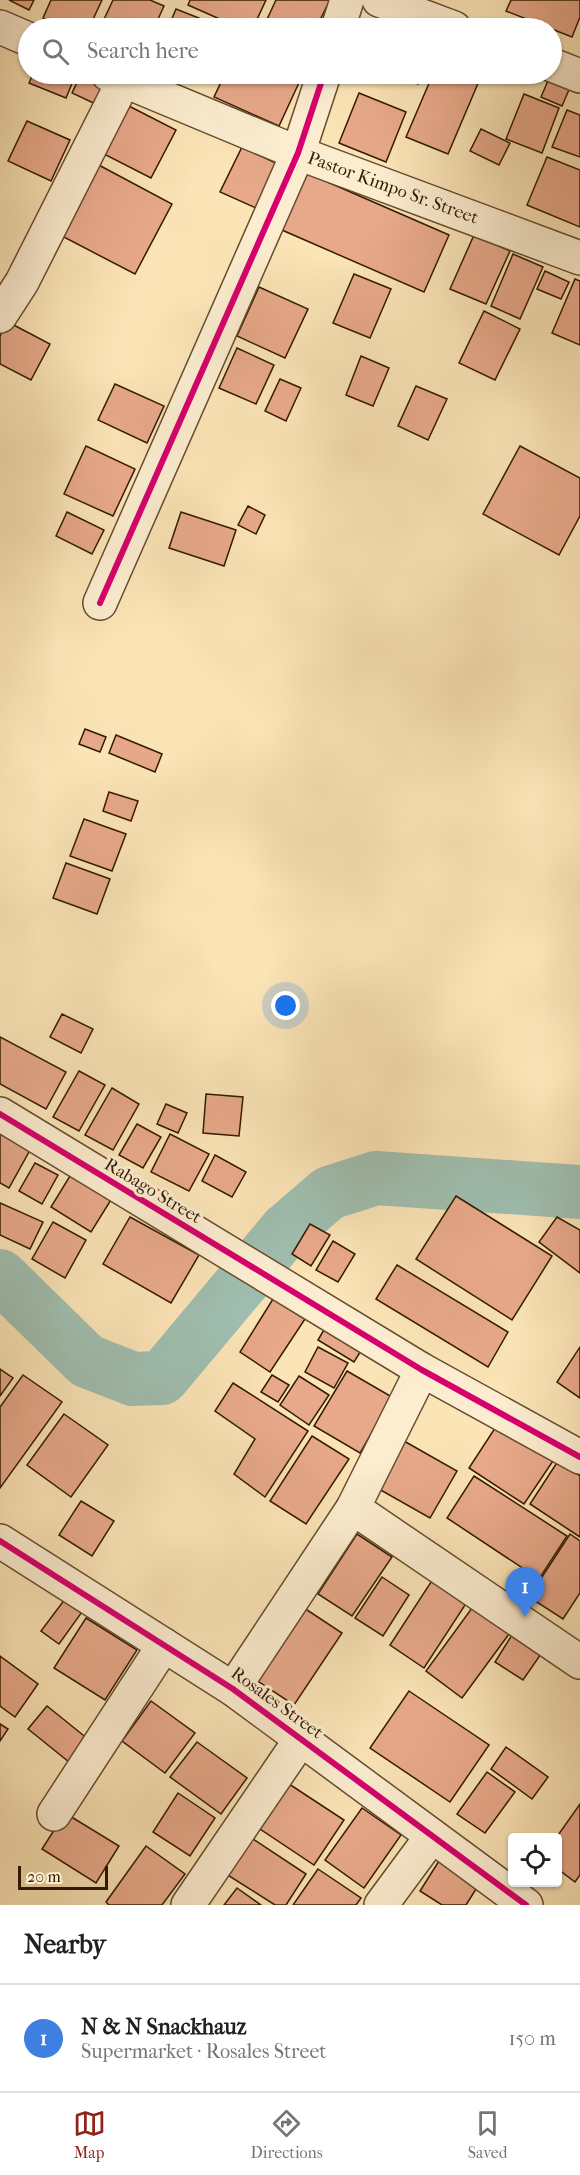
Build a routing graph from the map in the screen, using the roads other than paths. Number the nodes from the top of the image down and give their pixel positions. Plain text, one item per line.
1 (347, 0) edge
2 (379, 0) edge
3 (341, 18) edge
4 (427, 18) edge
5 (0, 27) edge
6 (18, 35) edge
7 (562, 69) edge
8 (580, 76) edge
9 (113, 84) edge
10 (133, 84) edge
11 (321, 84) edge
12 (298, 153) junction
13 (580, 258) edge
14 (0, 316) edge
15 (100, 603) dead end
16 (0, 1114) edge
17 (422, 1370) junction
18 (580, 1457) edge
19 (352, 1508) junction
20 (0, 1541) edge
21 (164, 1645) junction
22 (580, 1662) edge
23 (233, 1689) junction
24 (301, 1739) junction
25 (54, 1814) dead end
26 (432, 1836) junction
27 (188, 1905) edge
28 (381, 1905) edge
29 (526, 1905) edge

1 - 3 street
2 - 4 street
5 - 6 street
7 - 8 street
9 - 14 street
10 - 12 street, Pastor Kimpo Sr. Street
11 - 12 street
12 - 13 street, Pastor Kimpo Sr. Street
12 - 15 street
16 - 17 street, Rabago Street
17 - 18 street, Rabago Street
17 - 19 street
19 - 22 street
19 - 23 street
20 - 21 street, Rosales Street
21 - 23 street, Rosales Street
21 - 25 street
23 - 24 street, Rosales Street
24 - 26 street, Rosales Street
24 - 27 street
26 - 28 street
26 - 29 street, Rosales Street

